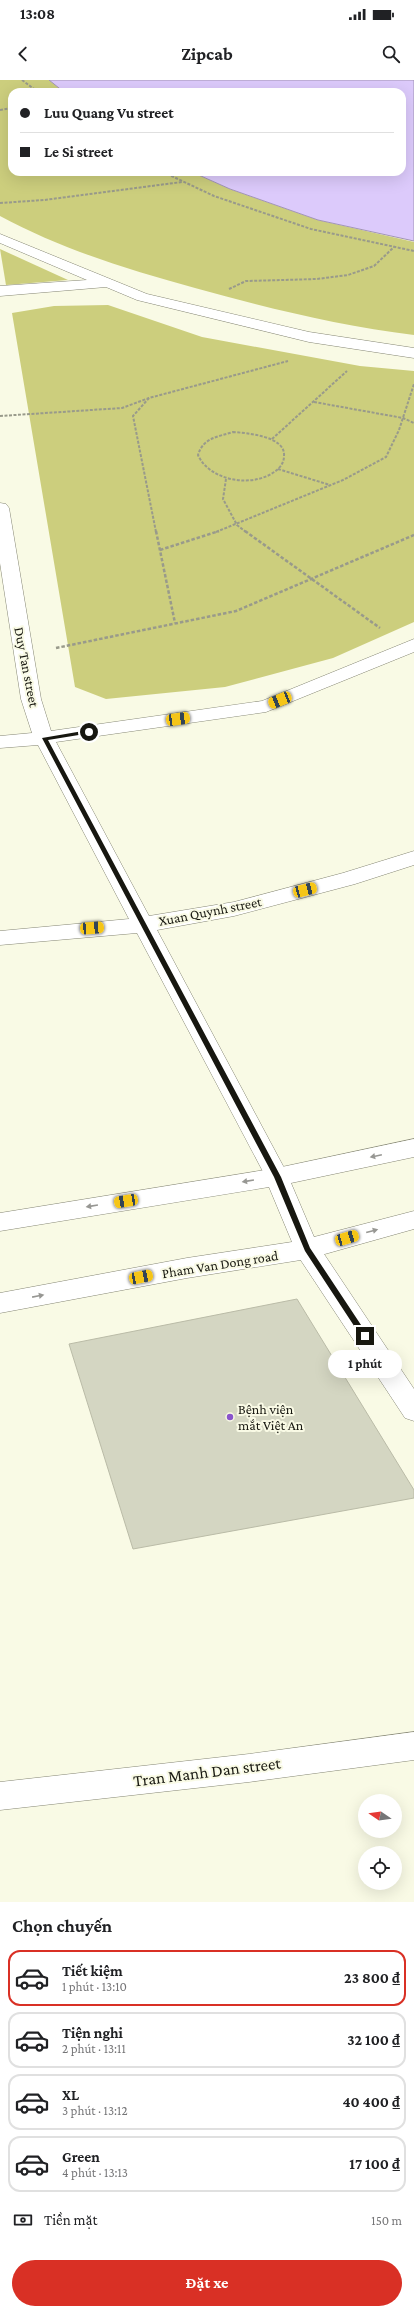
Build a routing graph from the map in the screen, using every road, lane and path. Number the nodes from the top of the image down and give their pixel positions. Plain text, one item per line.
1 (22, 80) edge
2 (33, 88) edge
3 (171, 176) edge
4 (183, 182) junction
5 (0, 203) edge
6 (0, 238) edge
7 (394, 247) junction
8 (414, 251) edge
9 (109, 283) junction
10 (0, 291) edge
11 (187, 308) junction
12 (374, 347) junction
13 (414, 352) edge
14 (294, 360) dead end
15 (414, 384) edge
16 (150, 398) junction
17 (314, 402) junction
18 (0, 416) edge
19 (403, 418) junction
20 (414, 422) edge
21 (272, 439) junction
22 (278, 469) junction
23 (226, 479) junction
24 (331, 486) junction
25 (0, 508) edge
26 (237, 525) junction
27 (414, 535) edge
28 (160, 550) junction
29 (3, 558) edge
30 (311, 579) junction
31 (175, 623) junction
32 (411, 647) edge
33 (24, 654) junction
34 (44, 738) junction
35 (0, 742) edge
36 (414, 858) edge
37 (142, 925) junction
38 (0, 938) edge
39 (414, 1148) edge
40 (277, 1177) junction
41 (414, 1220) edge
42 (0, 1222) edge
43 (307, 1249) junction
44 (0, 1303) edge
45 (414, 1410) edge
46 (414, 1746) edge
47 (0, 1796) edge

1 - 2 path
3 - 4 path
4 - 5 path
4 - 7 path
6 - 9 street
7 - 8 path
7 - 11 path
9 - 10 street
9 - 11 street
11 - 12 street
12 - 13 street
12 - 17 path
14 - 16 path
15 - 19 path
16 - 18 path
16 - 28 path
17 - 19 path
17 - 21 path
19 - 20 path
19 - 24 path
21 - 22 path
21 - 23 path
22 - 23 path
22 - 24 path
23 - 26 path
24 - 26 path
25 - 29 street, Duy Tan street
26 - 28 path
26 - 30 path
27 - 30 path
28 - 31 path
29 - 33 street, Duy Tan street
30 - 31 path
30 - 32 path
31 - 33 path
32 - 34 street
33 - 34 street, Duy Tan street
34 - 35 street
34 - 37 street, Duy Tan street
36 - 37 street, Xuan Quynh street
37 - 38 street, Xuan Quynh street
37 - 40 street, Duy Tan street
39 -> 40 street
40 -> 42 street
40 - 43 street, Duy Tan street
43 -> 41 street, Pham Van Dong road
44 -> 43 street, Pham Van Dong road
43 - 45 street, Duy Tan street
46 - 47 street, Tran Manh Dan street

